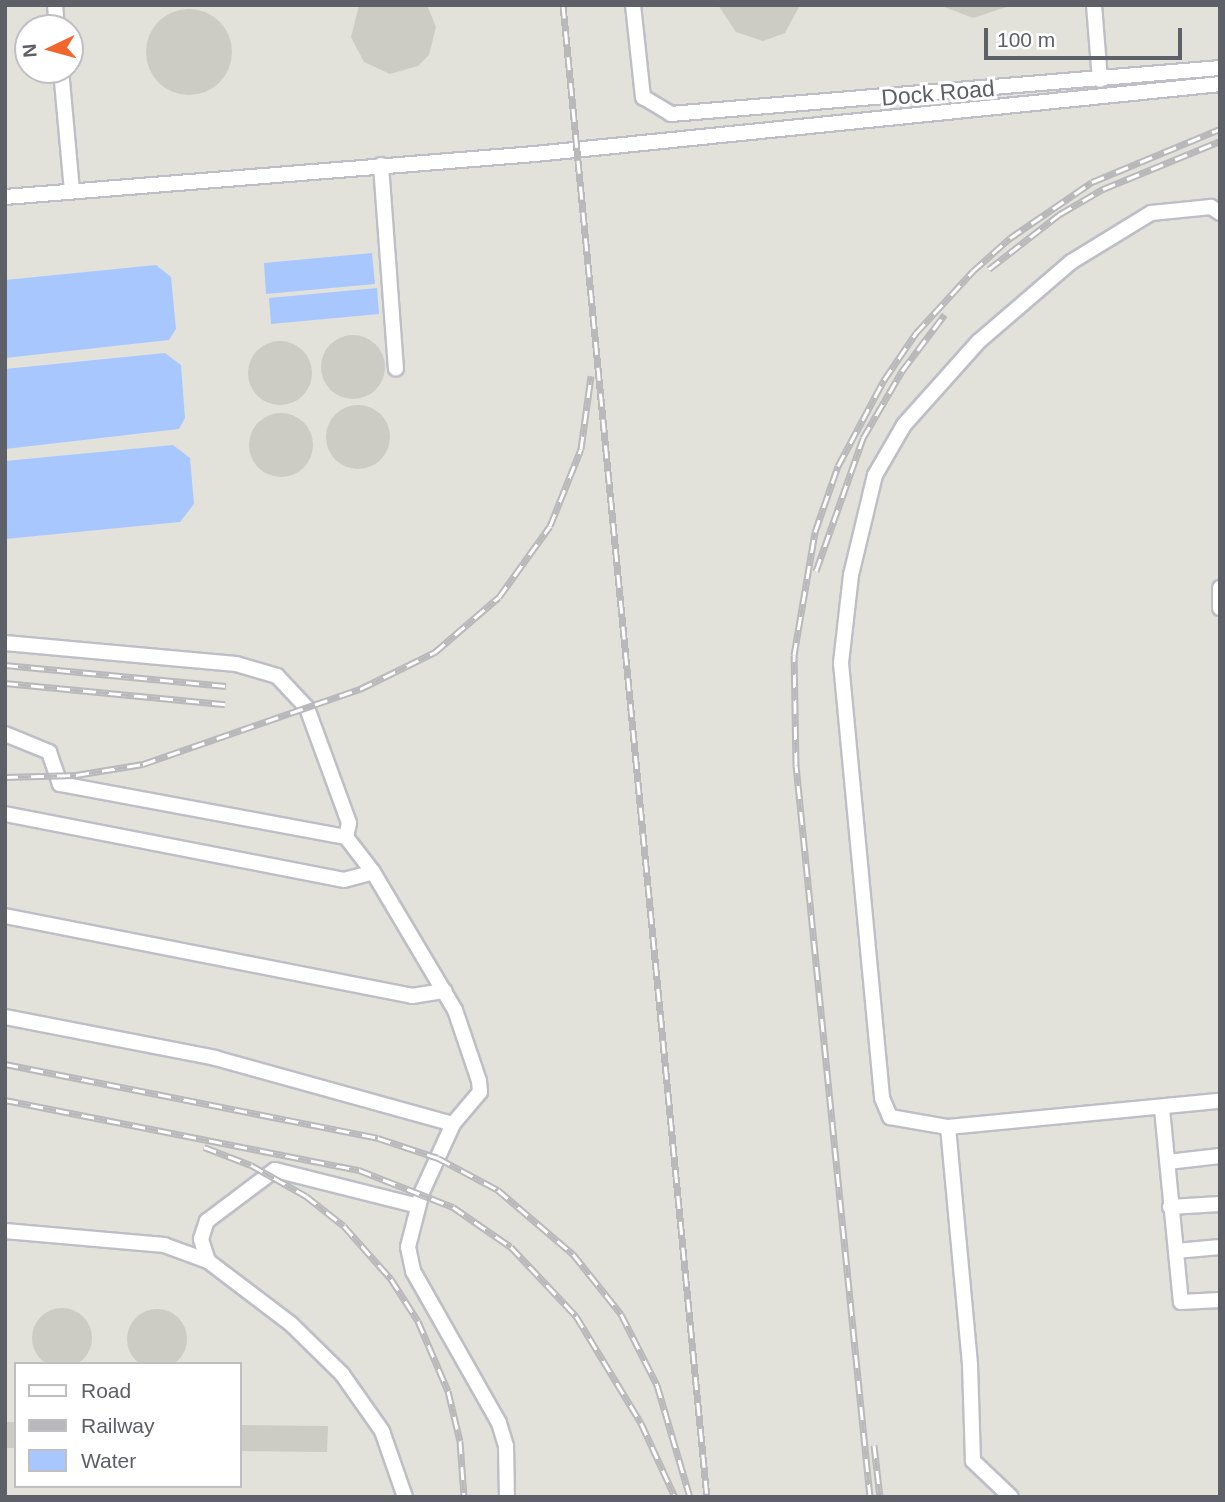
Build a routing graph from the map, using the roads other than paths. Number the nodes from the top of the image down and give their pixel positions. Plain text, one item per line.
1 (633, 5) edge
2 (1094, 5) edge
3 (1220, 68) edge
4 (1100, 80) junction
5 (1220, 83) edge
6 (62, 84) edge
7 (381, 165) junction
8 (72, 191) junction
9 (5, 197) edge
10 (1220, 212) edge
11 (396, 368) dead end
12 (1220, 588) edge
13 (1220, 608) edge
14 (5, 643) edge
15 (5, 733) edge
16 (5, 814) edge
17 (346, 837) junction
18 (373, 872) junction
19 (5, 916) edge
20 (445, 991) junction
21 (5, 1017) edge
22 (1220, 1101) edge
23 (1162, 1109) junction
24 (453, 1124) junction
25 (948, 1127) junction
26 (1220, 1156) edge
27 (1168, 1162) junction
28 (1220, 1204) edge
29 (418, 1206) junction
30 (1170, 1207) junction
31 (5, 1231) edge
32 (1220, 1247) edge
33 (1176, 1251) junction
34 (208, 1261) junction
35 (1220, 1300) edge
36 (404, 1497) edge
37 (507, 1497) edge
38 (1011, 1497) edge

1 - 4 lane, Dock Road
2 - 4 lane
3 - 4 lane, Dock Road
5 - 7 lane
6 - 8 lane
7 - 8 lane
7 - 11 lane
8 - 9 lane
10 - 25 lane
12 - 13 lane
14 - 17 lane
15 - 17 lane
16 - 18 lane
17 - 18 lane
18 - 20 lane
19 - 20 lane
20 - 24 lane
21 - 24 lane
22 - 23 lane
23 - 25 lane
23 - 27 lane
24 - 29 lane
25 - 38 lane
26 - 27 lane
27 - 30 lane
28 - 30 lane
29 - 34 lane
29 - 37 lane
30 - 33 lane
31 - 34 lane
32 - 33 lane
33 - 35 lane
34 - 36 lane

